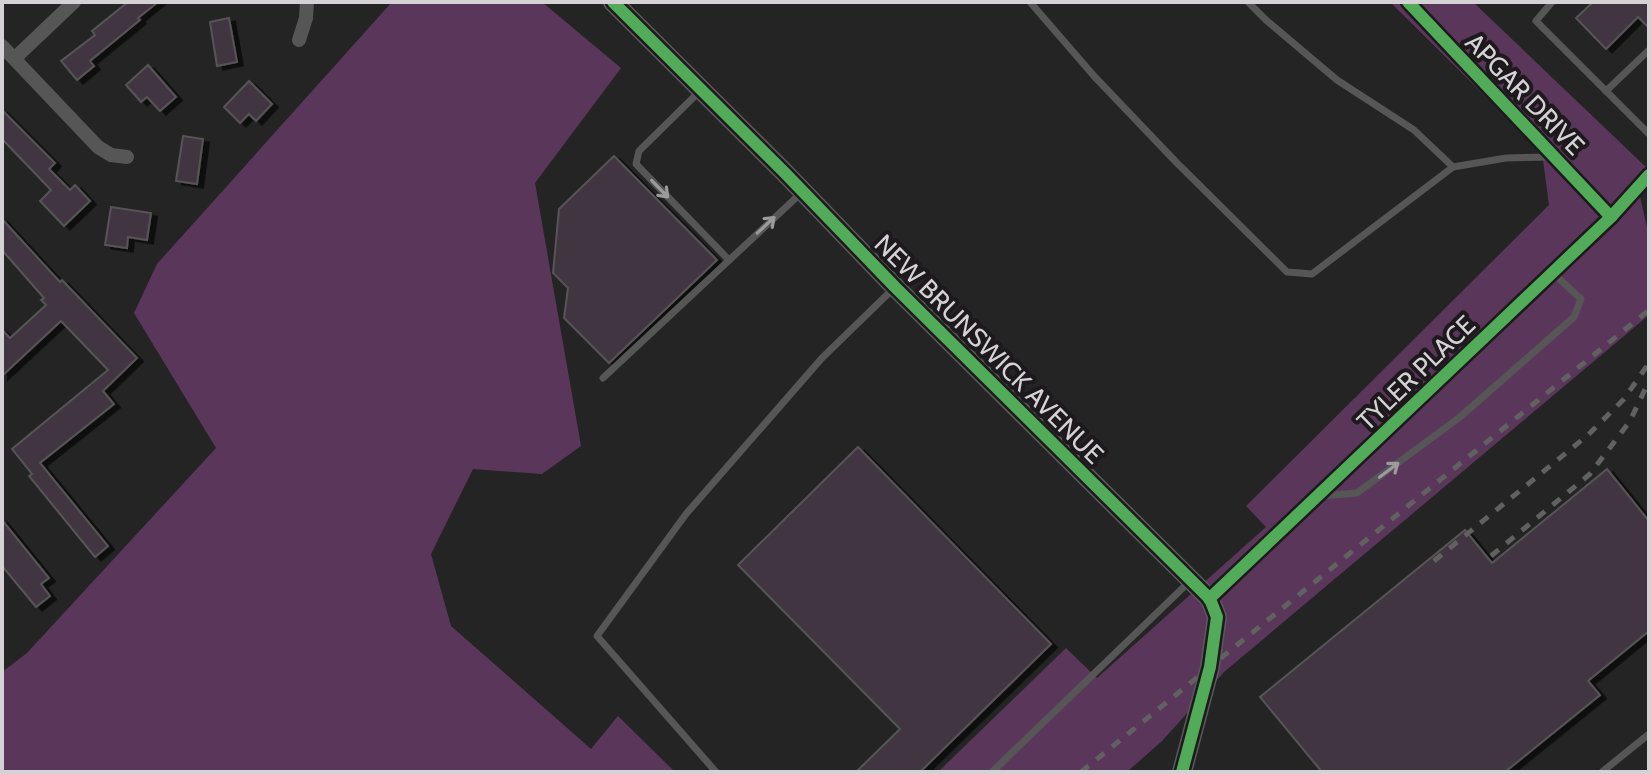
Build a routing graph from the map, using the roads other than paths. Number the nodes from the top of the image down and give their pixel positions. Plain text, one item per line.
1 (74, 2) edge
2 (307, 2) edge
3 (613, 2) edge
4 (1030, 2) edge
5 (1248, 2) edge
6 (1408, 2) edge
7 (1552, 2) edge
8 (299, 40) dead end
9 (2, 46) edge
10 (1648, 51) edge
11 (15, 58) junction
12 (701, 89) junction
13 (1606, 91) junction
14 (1649, 134) edge
15 (127, 157) dead end
16 (1555, 157) junction
17 (1453, 167) junction
18 (1649, 175) edge
19 (803, 191) junction
20 (1611, 217) junction
21 (729, 260) junction
22 (1553, 273) junction
23 (895, 287) junction
24 (603, 378) dead end
25 (1319, 496) junction
26 (1191, 580) junction
27 (1209, 599) junction
28 (1646, 737) edge
29 (1649, 747) edge
30 (716, 772) edge
31 (992, 772) edge
32 (1182, 772) edge
33 (1602, 772) edge

1 - 11 street
2 - 8 street
3 - 12 street, NEW BRUNSWICK AVENUE
4 - 17 lane
5 - 17 lane
6 - 16 street, APGAR DRIVE
7 - 13 lane
9 - 11 street
10 - 13 lane
11 - 15 street
12 - 19 street, NEW BRUNSWICK AVENUE
12 -> 21 lane
13 - 14 lane
16 - 17 lane
16 - 20 street, APGAR DRIVE
18 - 20 street, TYLER PLACE
21 -> 19 lane
19 - 23 street, NEW BRUNSWICK AVENUE
20 - 22 street, TYLER PLACE
21 - 24 lane
22 - 25 street, TYLER PLACE
25 -> 22 lane
23 - 26 street, NEW BRUNSWICK AVENUE
23 - 30 lane
25 - 27 street, TYLER PLACE
26 - 27 street, NEW BRUNSWICK AVENUE
26 - 31 lane
27 - 32 street
28 - 29 lane
28 - 33 lane

